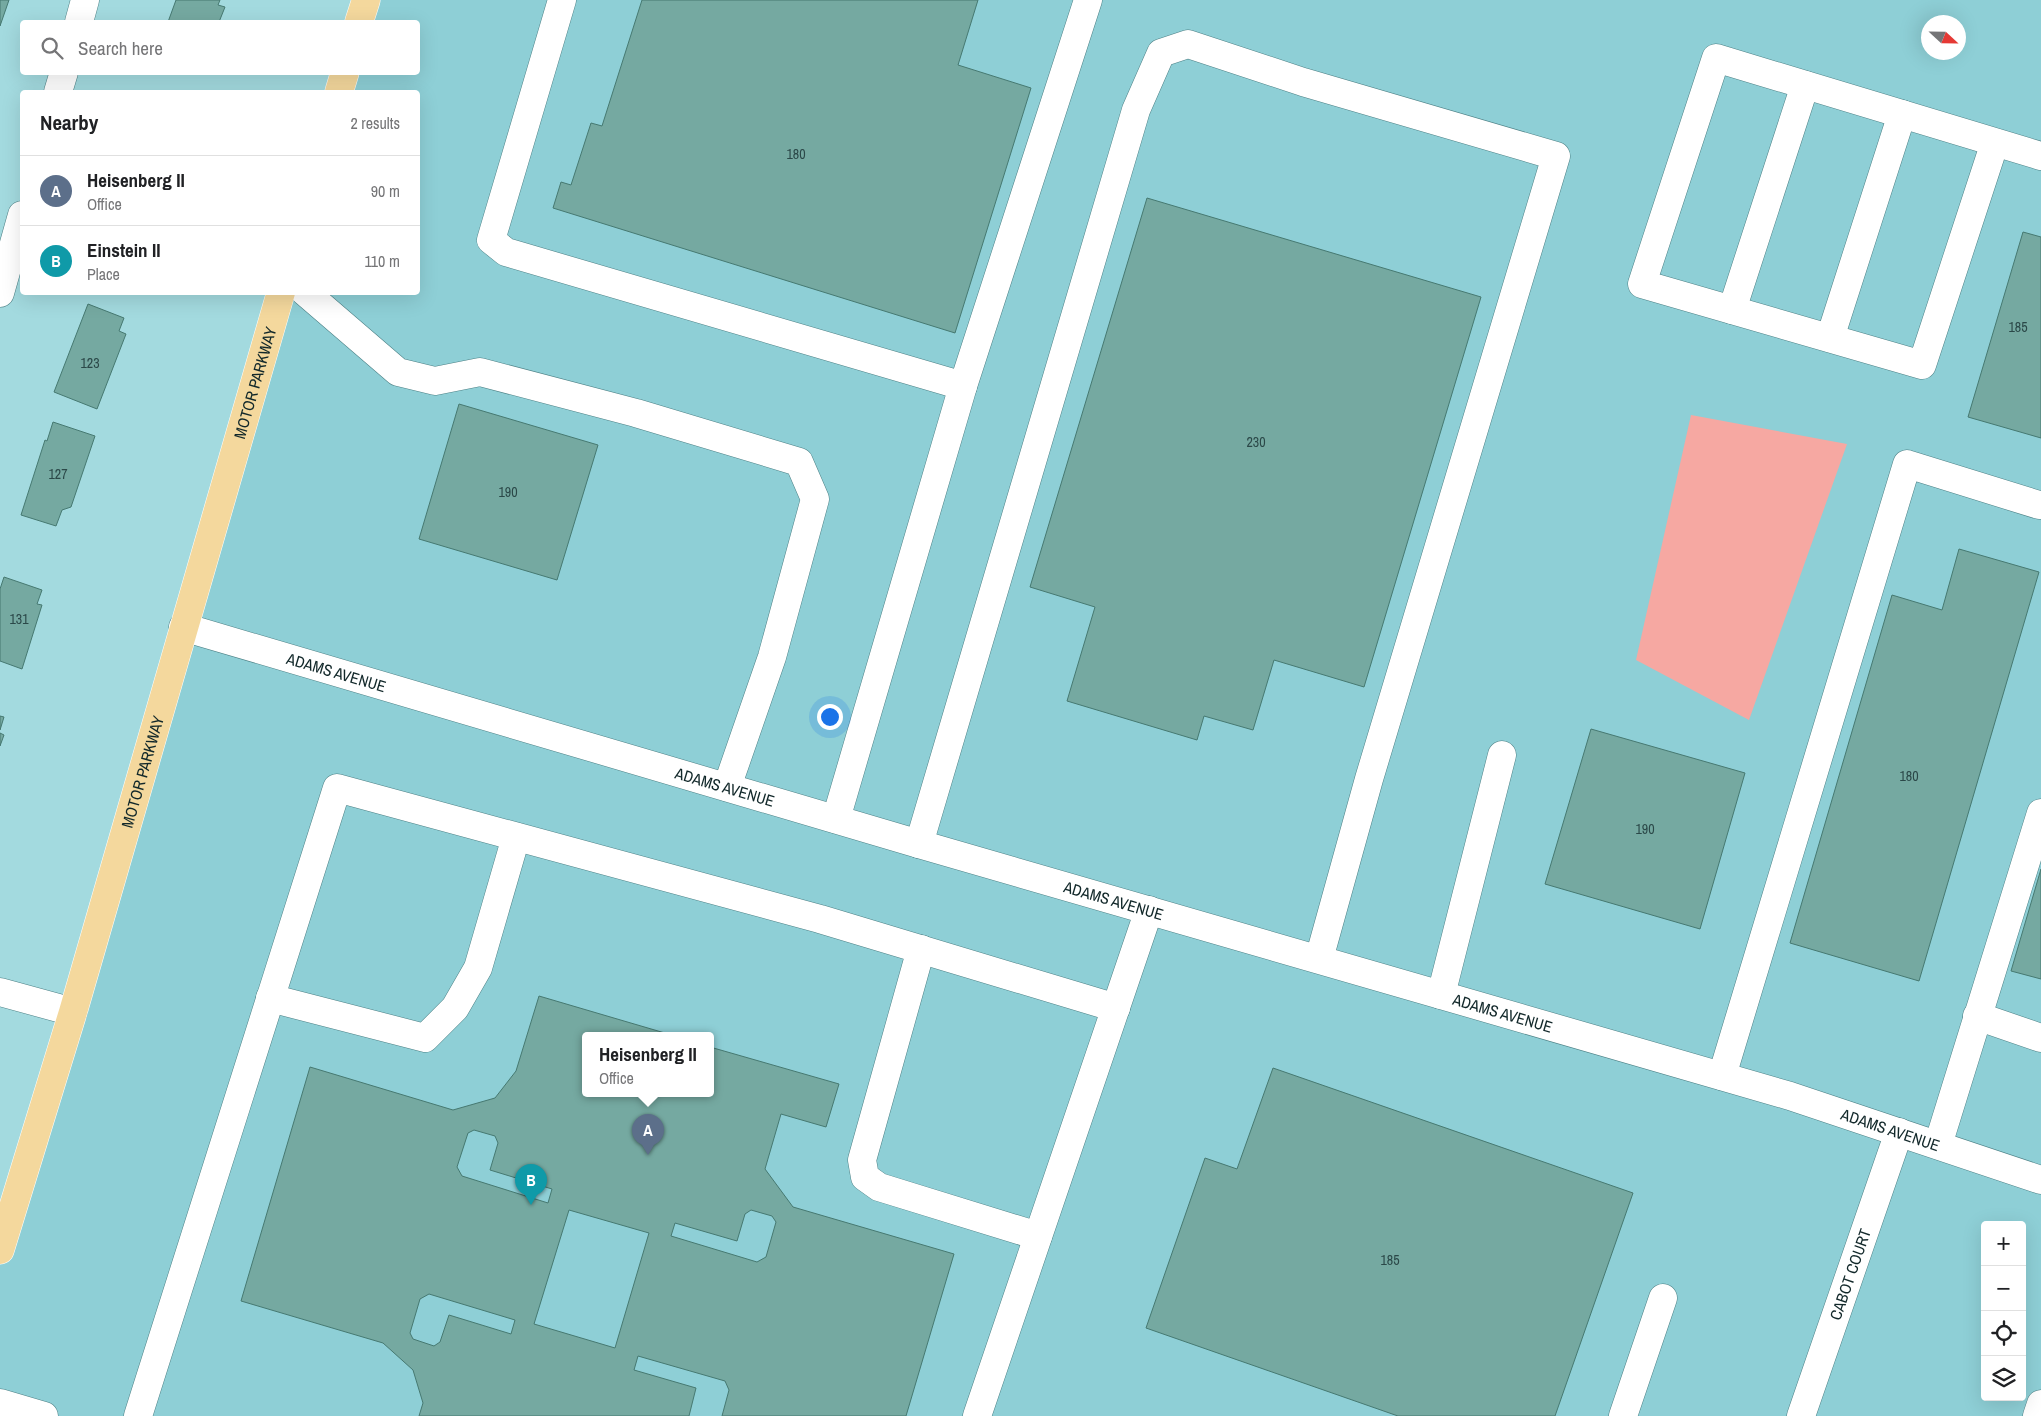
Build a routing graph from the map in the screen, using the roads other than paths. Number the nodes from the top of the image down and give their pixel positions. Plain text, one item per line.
1 (85, 0) edge
2 (366, 0) edge
3 (562, 0) edge
4 (1088, 0) edge
5 (80, 20) edge
6 (360, 20) edge
7 (63, 75) edge
8 (344, 75) edge
9 (1805, 85) junction
10 (59, 90) edge
11 (340, 90) edge
12 (1902, 114) junction
13 (1995, 142) junction
14 (2041, 156) edge
15 (20, 223) edge
16 (0, 293) edge
17 (280, 295) edge
18 (308, 295) edge
19 (1732, 310) junction
20 (1830, 338) junction
21 (963, 386) junction
22 (2039, 505) dead end
23 (183, 627) junction
24 (1502, 755) dead end
25 (727, 787) junction
26 (2041, 813) edge
27 (836, 819) junction
28 (516, 837) junction
29 (919, 844) junction
30 (1150, 910) junction
31 (921, 949) junction
32 (1319, 960) junction
33 (0, 992) edge
34 (1441, 995) junction
35 (270, 998) junction
36 (1116, 1008) junction
37 (73, 1012) junction
38 (1978, 1016) junction
39 (2041, 1038) edge
40 (1722, 1076) junction
41 (1899, 1132) junction
42 (1938, 1145) junction
43 (2041, 1180) edge
44 (1038, 1236) junction
45 (0, 1250) edge
46 (1663, 1298) dead end
47 (0, 1403) edge
48 (2041, 1404) edge
49 (44, 1416) edge
50 (138, 1416) edge
51 (977, 1416) edge
52 (1624, 1416) edge
53 (1801, 1416) edge
54 (2037, 1416) edge

1 - 5 street
2 - 6 main road
3 - 21 street
4 - 21 street
7 - 10 street
8 - 11 main road
9 - 12 street
9 - 19 street
9 - 19 street
12 - 13 street
12 - 20 street
13 - 14 street
13 - 20 street
15 - 16 street
17 - 23 main road, MOTOR PARKWAY
18 - 25 street
19 - 20 street
21 - 27 street
22 - 40 street
23 - 25 street, ADAMS AVENUE
23 - 37 main road, MOTOR PARKWAY
24 - 34 street
25 - 27 street, ADAMS AVENUE
26 - 38 street
27 - 29 street, ADAMS AVENUE
28 - 31 street
28 - 35 street
28 - 35 street
29 - 30 street, ADAMS AVENUE
29 - 32 street
30 - 32 street, ADAMS AVENUE
30 - 36 street
31 - 36 street
31 - 44 street
32 - 34 street, ADAMS AVENUE
33 - 37 street
34 - 40 street, ADAMS AVENUE
35 - 50 street
36 - 44 street
37 - 45 main road, MOTOR PARKWAY
38 - 39 street
38 - 42 street
40 - 41 street, ADAMS AVENUE
41 - 42 street, ADAMS AVENUE
41 - 53 street, CABOT COURT
42 - 43 street, ADAMS AVENUE
44 - 51 street
46 - 52 street
47 - 49 street
48 - 54 street

